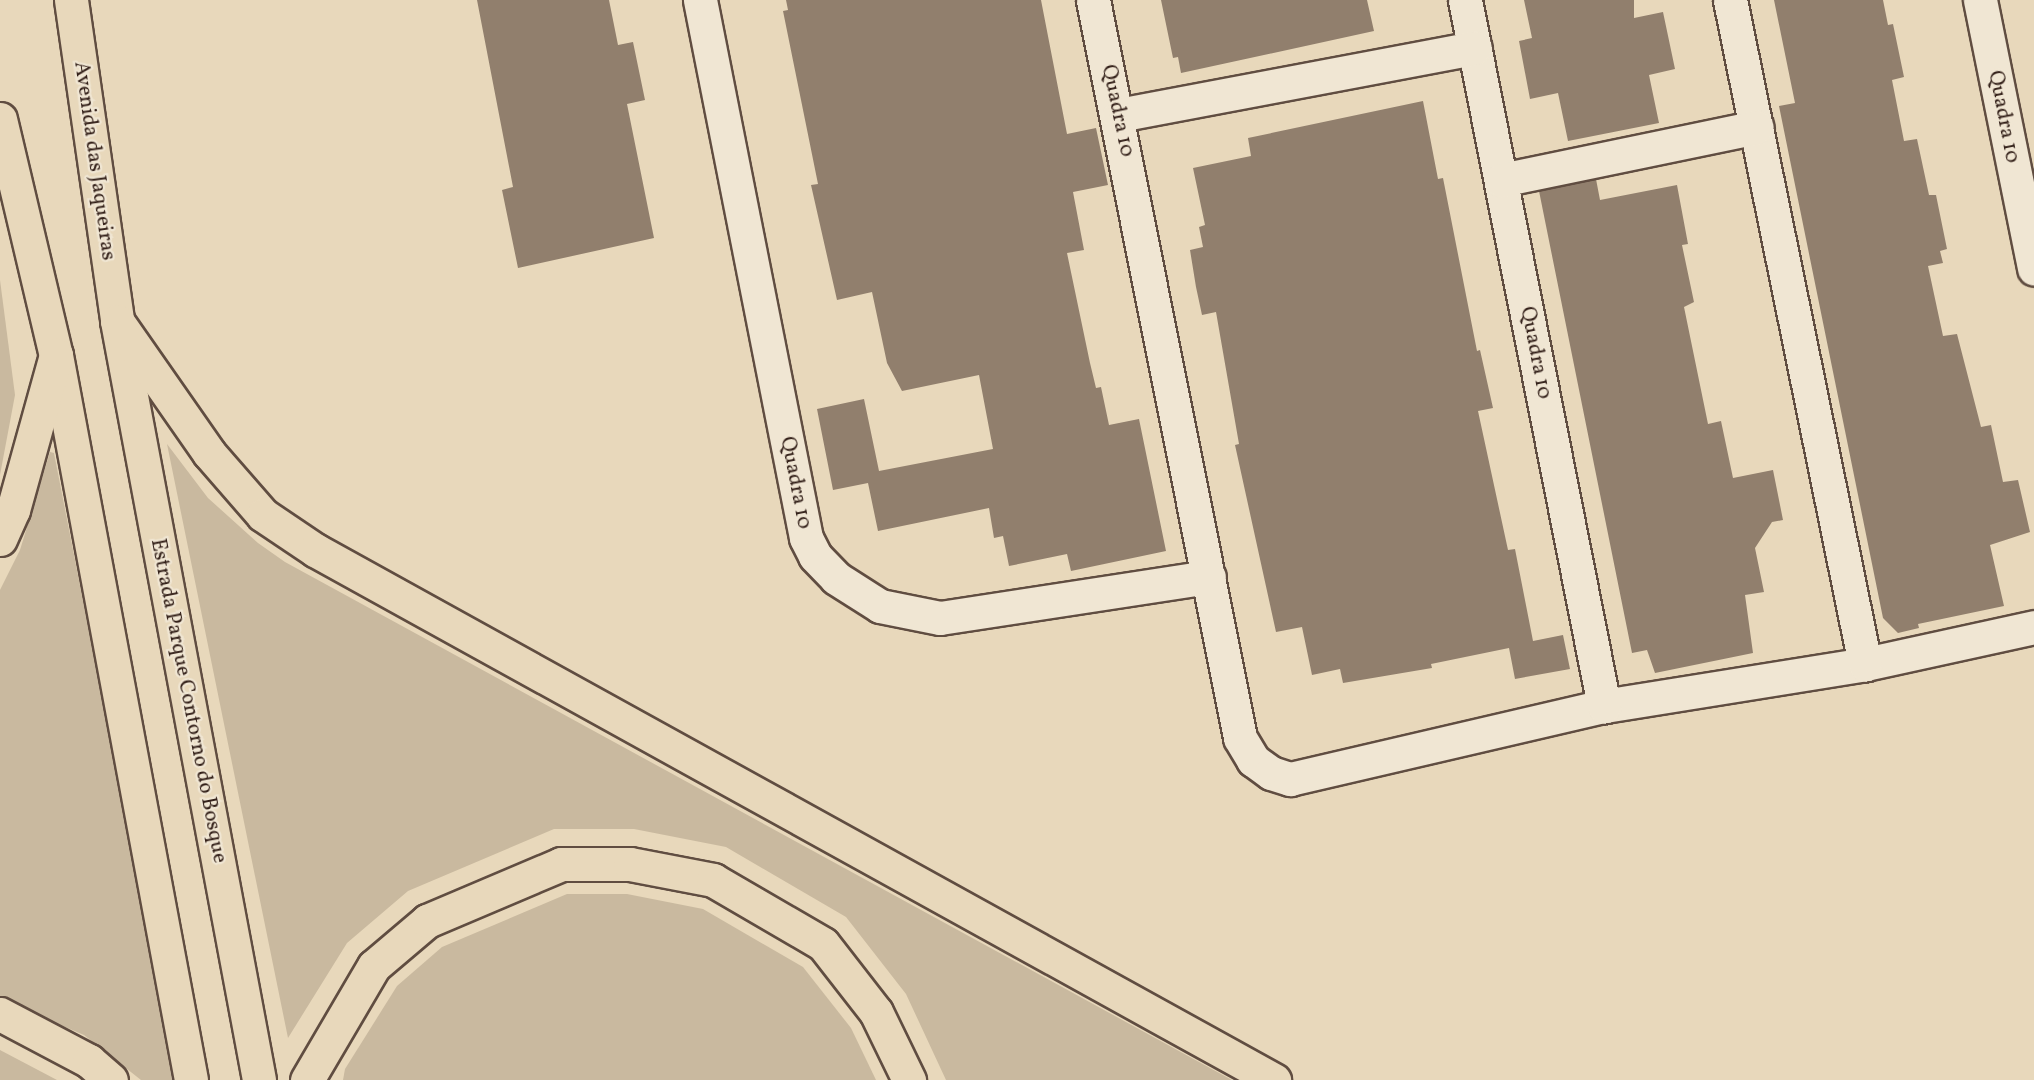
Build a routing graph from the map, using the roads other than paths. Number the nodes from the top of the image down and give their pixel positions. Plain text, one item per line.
1 (71, 0) edge
2 (700, 0) edge
3 (1093, 0) edge
4 (1465, 0) edge
5 (1730, 0) edge
6 (1980, 0) edge
7 (1475, 48) junction
8 (1119, 115) junction
9 (0, 119) edge
10 (1757, 127) junction
11 (1501, 180) junction
12 (2034, 269) edge
13 (117, 321) junction
14 (56, 355) junction
15 (0, 539) edge
16 (1209, 577) junction
17 (2034, 627) edge
18 (1864, 664) junction
19 (1604, 706) junction
20 (0, 1014) edge
21 (111, 1080) edge
22 (191, 1080) edge
23 (259, 1080) edge
24 (307, 1080) edge
25 (909, 1080) edge
26 (1274, 1080) edge

1 - 13 main road, Avenida das Jaqueiras
2 - 16 street, Quadra 10
3 - 8 street, Quadra 10
4 - 7 street, Quadra 10
5 - 10 street
6 - 12 street, Quadra 10
7 - 8 street
7 - 11 street, Quadra 10
8 - 16 street, Quadra 10
9 - 14 main road
10 - 11 street
10 - 18 street
11 - 19 street, Quadra 10
13 - 23 main road, Estrada Parque Contorno do Bosque
13 - 26 main road
14 - 15 main road
14 - 22 main road
16 - 19 street, Quadra 10
17 - 18 street
18 - 19 street
20 - 21 main road
24 - 25 main road

